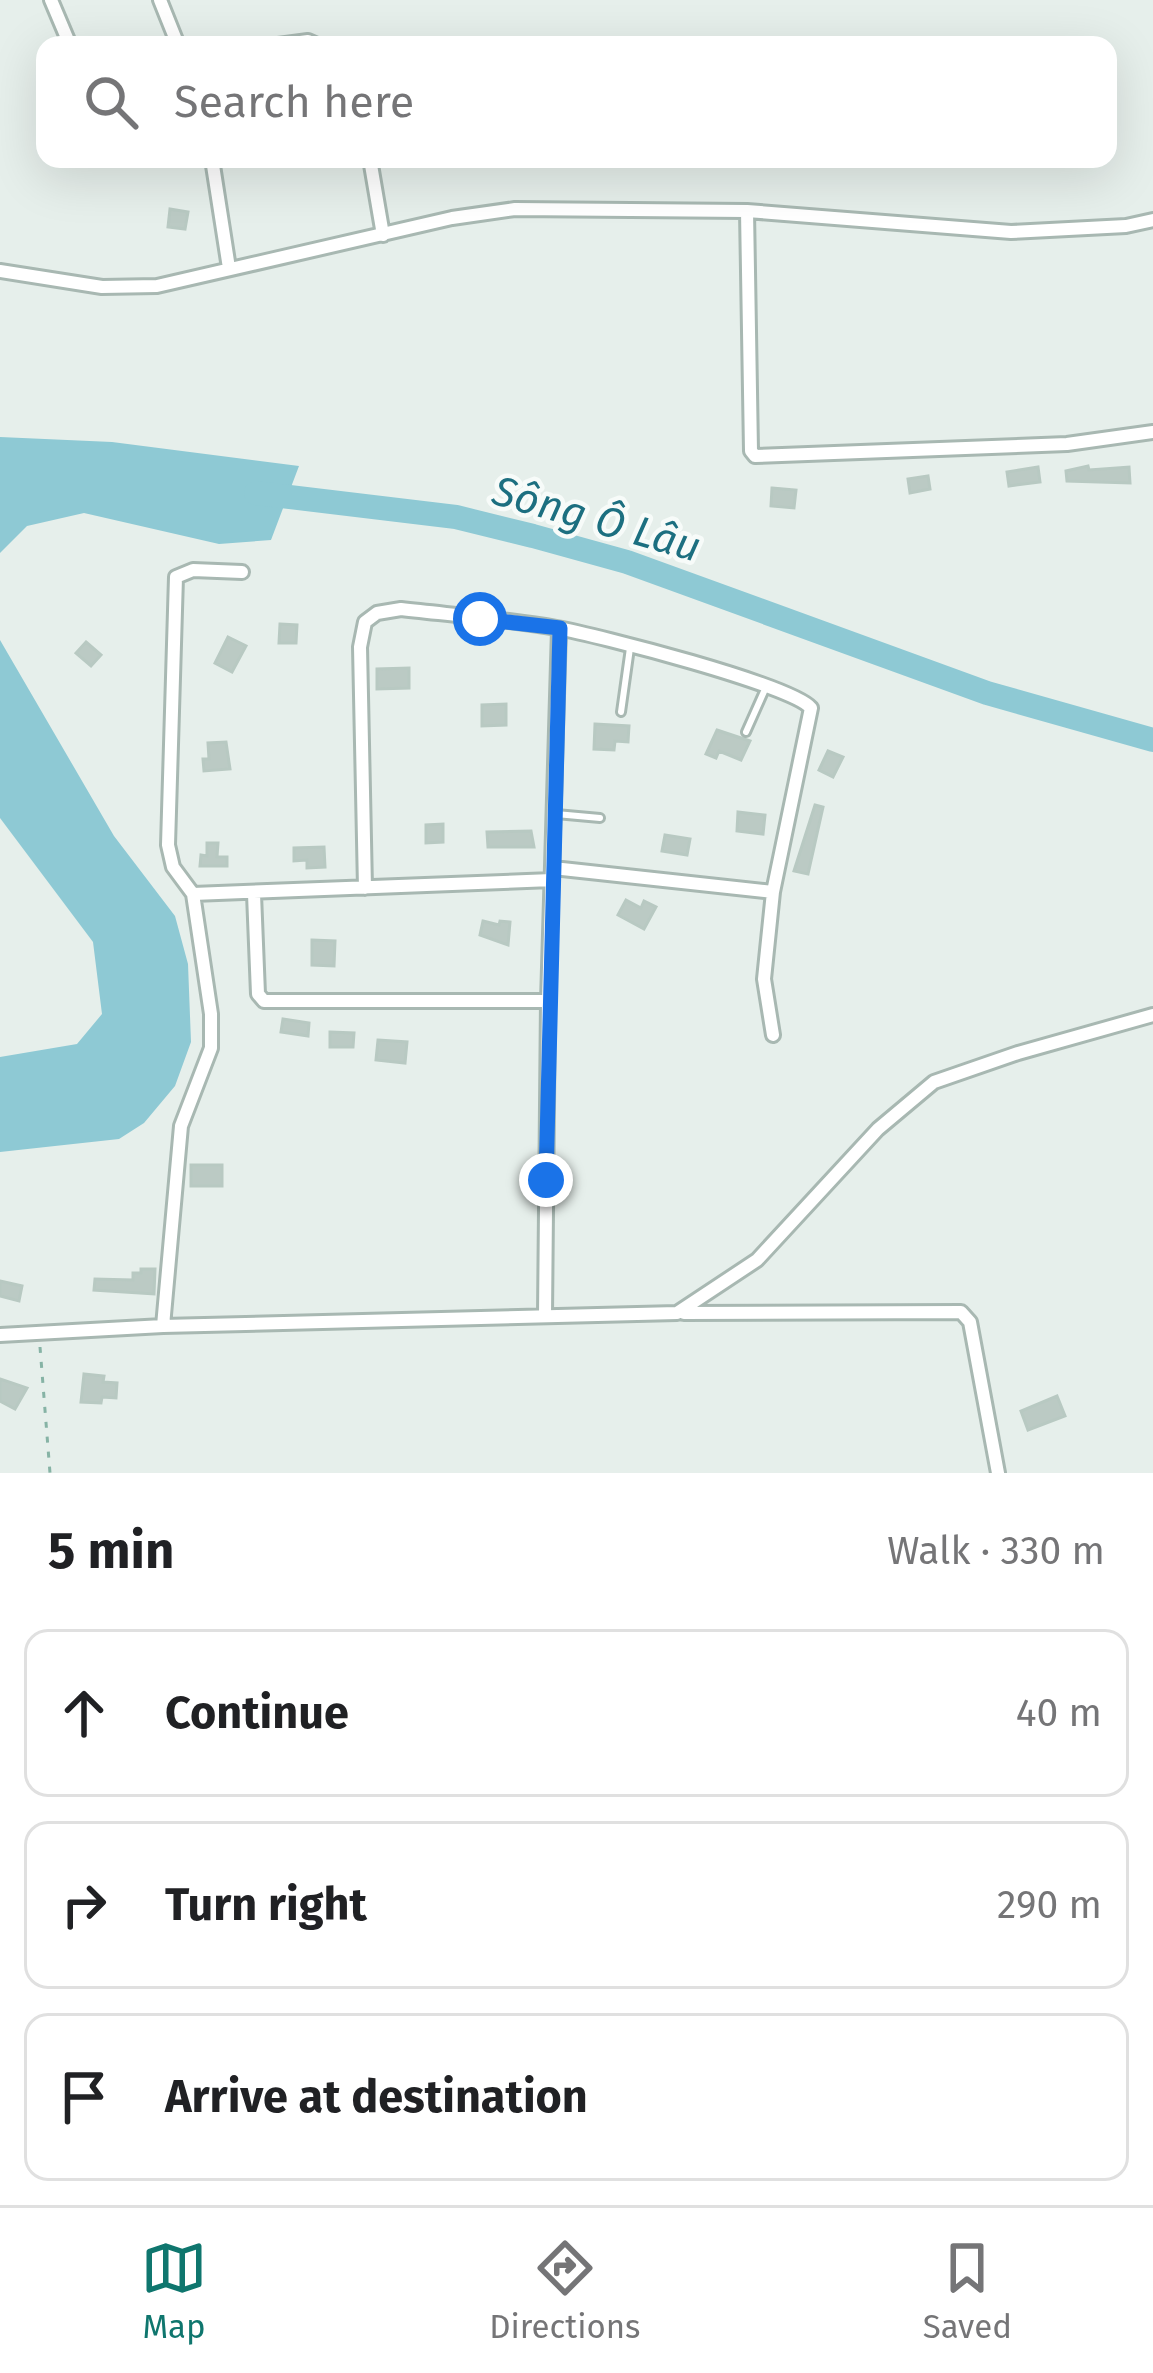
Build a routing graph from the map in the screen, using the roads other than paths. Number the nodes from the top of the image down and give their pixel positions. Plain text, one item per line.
1 (52, 0) edge
2 (160, 0) edge
3 (66, 36) edge
4 (174, 36) edge
5 (213, 168) edge
6 (372, 168) edge
7 (747, 212) junction
8 (1153, 220) edge
9 (383, 236) junction
10 (229, 268) junction
11 (0, 271) edge
12 (1153, 432) edge
13 (242, 572) dead end
14 (560, 628) junction
15 (630, 648) junction
16 (768, 684) junction
17 (621, 712) dead end
18 (746, 732) dead end
19 (556, 814) junction
20 (600, 818) dead end
21 (553, 874) junction
22 (365, 888) junction
23 (773, 892) junction
24 (193, 894) junction
25 (254, 894) junction
26 (548, 1001) junction
27 (1153, 1015) edge
28 (773, 1035) dead end
29 (677, 1313) junction
30 (545, 1315) junction
31 (163, 1326) junction
32 (0, 1335) edge
33 (998, 1473) edge

1 - 3 street
2 - 4 street
5 - 10 street
6 - 9 street
7 - 8 street
7 - 9 street
7 - 12 street
9 - 10 street
10 - 11 street
13 - 24 street
14 - 15 street
14 - 19 street
14 - 22 street
15 - 16 street
15 - 17 lane
16 - 18 lane
16 - 23 street
19 - 20 lane
19 - 21 street
21 - 22 street
21 - 23 street
21 - 26 street
22 - 25 street
23 - 28 street
24 - 25 street
24 - 31 street
25 - 26 street
26 - 30 street
27 - 29 street
29 - 30 street
29 - 33 street
30 - 31 street
31 - 32 street

